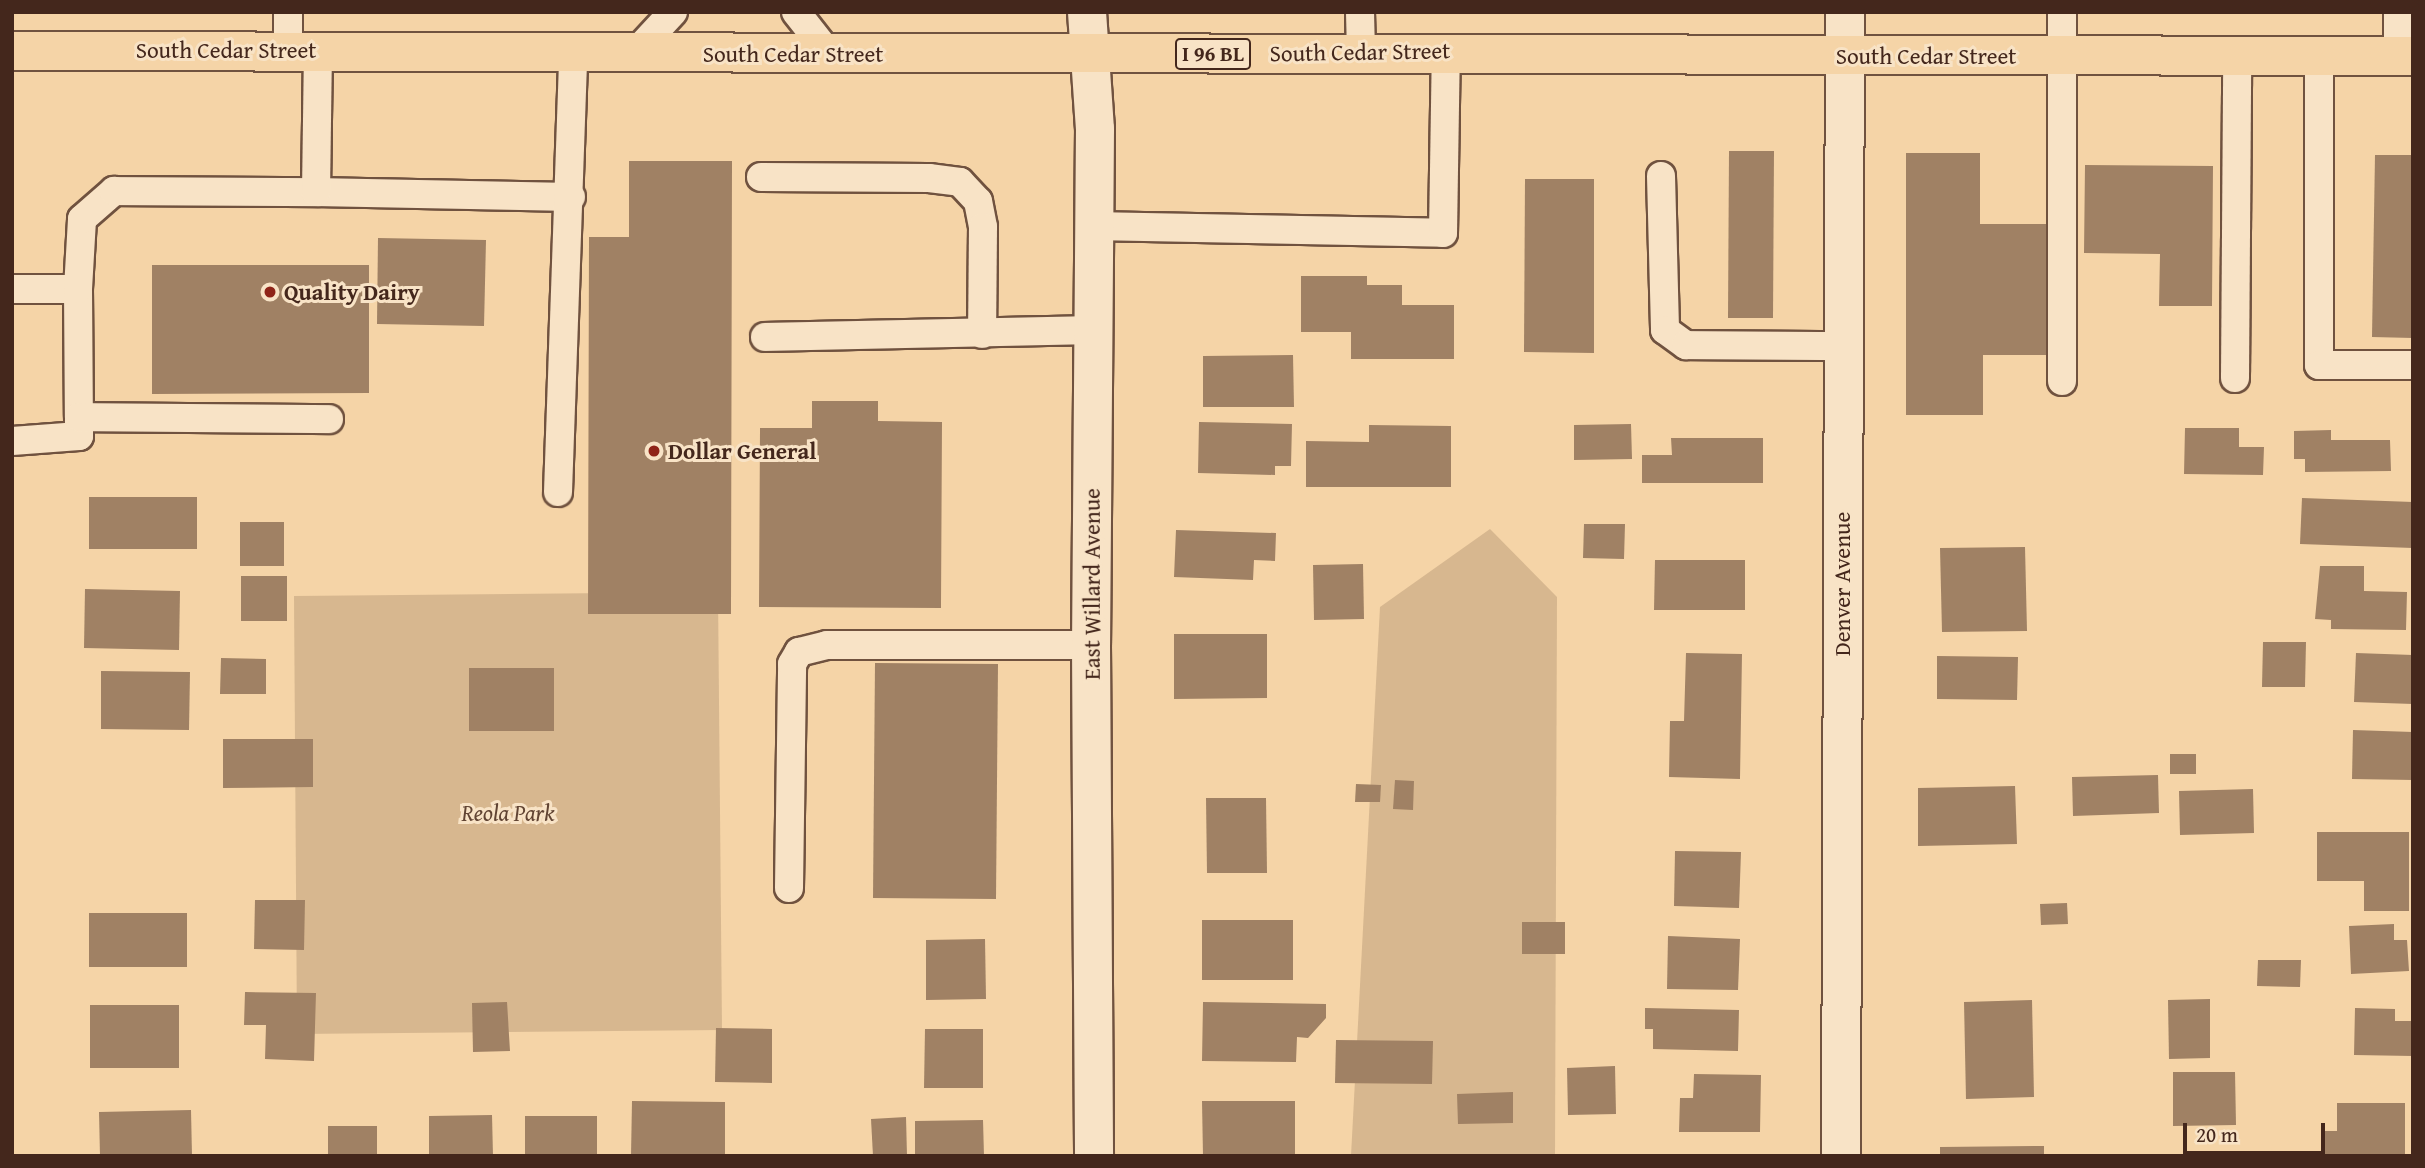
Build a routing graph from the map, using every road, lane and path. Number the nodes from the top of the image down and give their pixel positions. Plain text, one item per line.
1 (288, 12) edge
2 (673, 12) edge
3 (796, 12) edge
4 (1087, 12) edge
5 (1360, 12) edge
6 (1845, 12) edge
7 (2062, 12) edge
8 (2398, 12) edge
9 (12, 51) edge
10 (303, 51) junction
11 (1446, 51) junction
12 (1361, 52) junction
13 (573, 53) junction
14 (635, 53) junction
15 (829, 54) junction
16 (2319, 55) junction
17 (1088, 56) junction
18 (1844, 56) junction
19 (2062, 56) junction
20 (2237, 56) junction
21 (2406, 56) edge
22 (1661, 176) dead end
23 (761, 177) dead end
24 (316, 192) junction
25 (571, 197) junction
26 (1093, 226) junction
27 (12, 289) edge
28 (78, 289) junction
29 (1093, 330) junction
30 (982, 334) junction
31 (765, 337) dead end
32 (1843, 346) junction
33 (2413, 365) edge
34 (2235, 378) dead end
35 (2062, 381) dead end
36 (79, 417) junction
37 (329, 419) dead end
38 (12, 441) edge
39 (558, 492) dead end
40 (1091, 645) junction
41 (789, 888) dead end
42 (1094, 1156) edge
43 (1841, 1156) edge

1 - 10 lane
2 - 14 lane
3 - 15 lane
4 - 17 street, East Willard Avenue
5 - 12 lane
6 - 18 street, Denver Avenue
7 - 19 lane
8 - 21 lane
9 - 10 main road, South Cedar Street / I 96 BL
10 - 13 main road, South Cedar Street / I 96 BL
10 - 24 lane
11 - 12 main road, South Cedar Street / I 96 BL
11 - 18 main road, South Cedar Street / I 96 BL
11 - 26 lane
12 - 17 main road, South Cedar Street / I 96 BL
13 - 14 main road, South Cedar Street / I 96 BL
13 - 25 lane
14 - 15 main road, South Cedar Street / I 96 BL
15 - 17 main road, South Cedar Street / I 96 BL
16 - 20 main road, South Cedar Street / I 96 BL
16 - 21 main road, South Cedar Street / I 96 BL
16 - 33 lane
17 - 26 street, East Willard Avenue
18 - 19 main road, South Cedar Street / I 96 BL
18 - 32 street, Denver Avenue
19 - 20 main road, South Cedar Street / I 96 BL
19 - 35 lane
20 - 34 lane
22 - 32 lane
23 - 30 lane
24 - 25 lane
24 - 28 lane
25 - 39 lane
26 - 29 street, East Willard Avenue
27 - 28 lane
28 - 36 lane
29 - 30 lane
29 - 40 street, East Willard Avenue
30 - 31 lane
32 - 43 street, Denver Avenue
36 - 37 lane
36 - 38 lane
40 - 41 lane
40 - 42 street, East Willard Avenue

